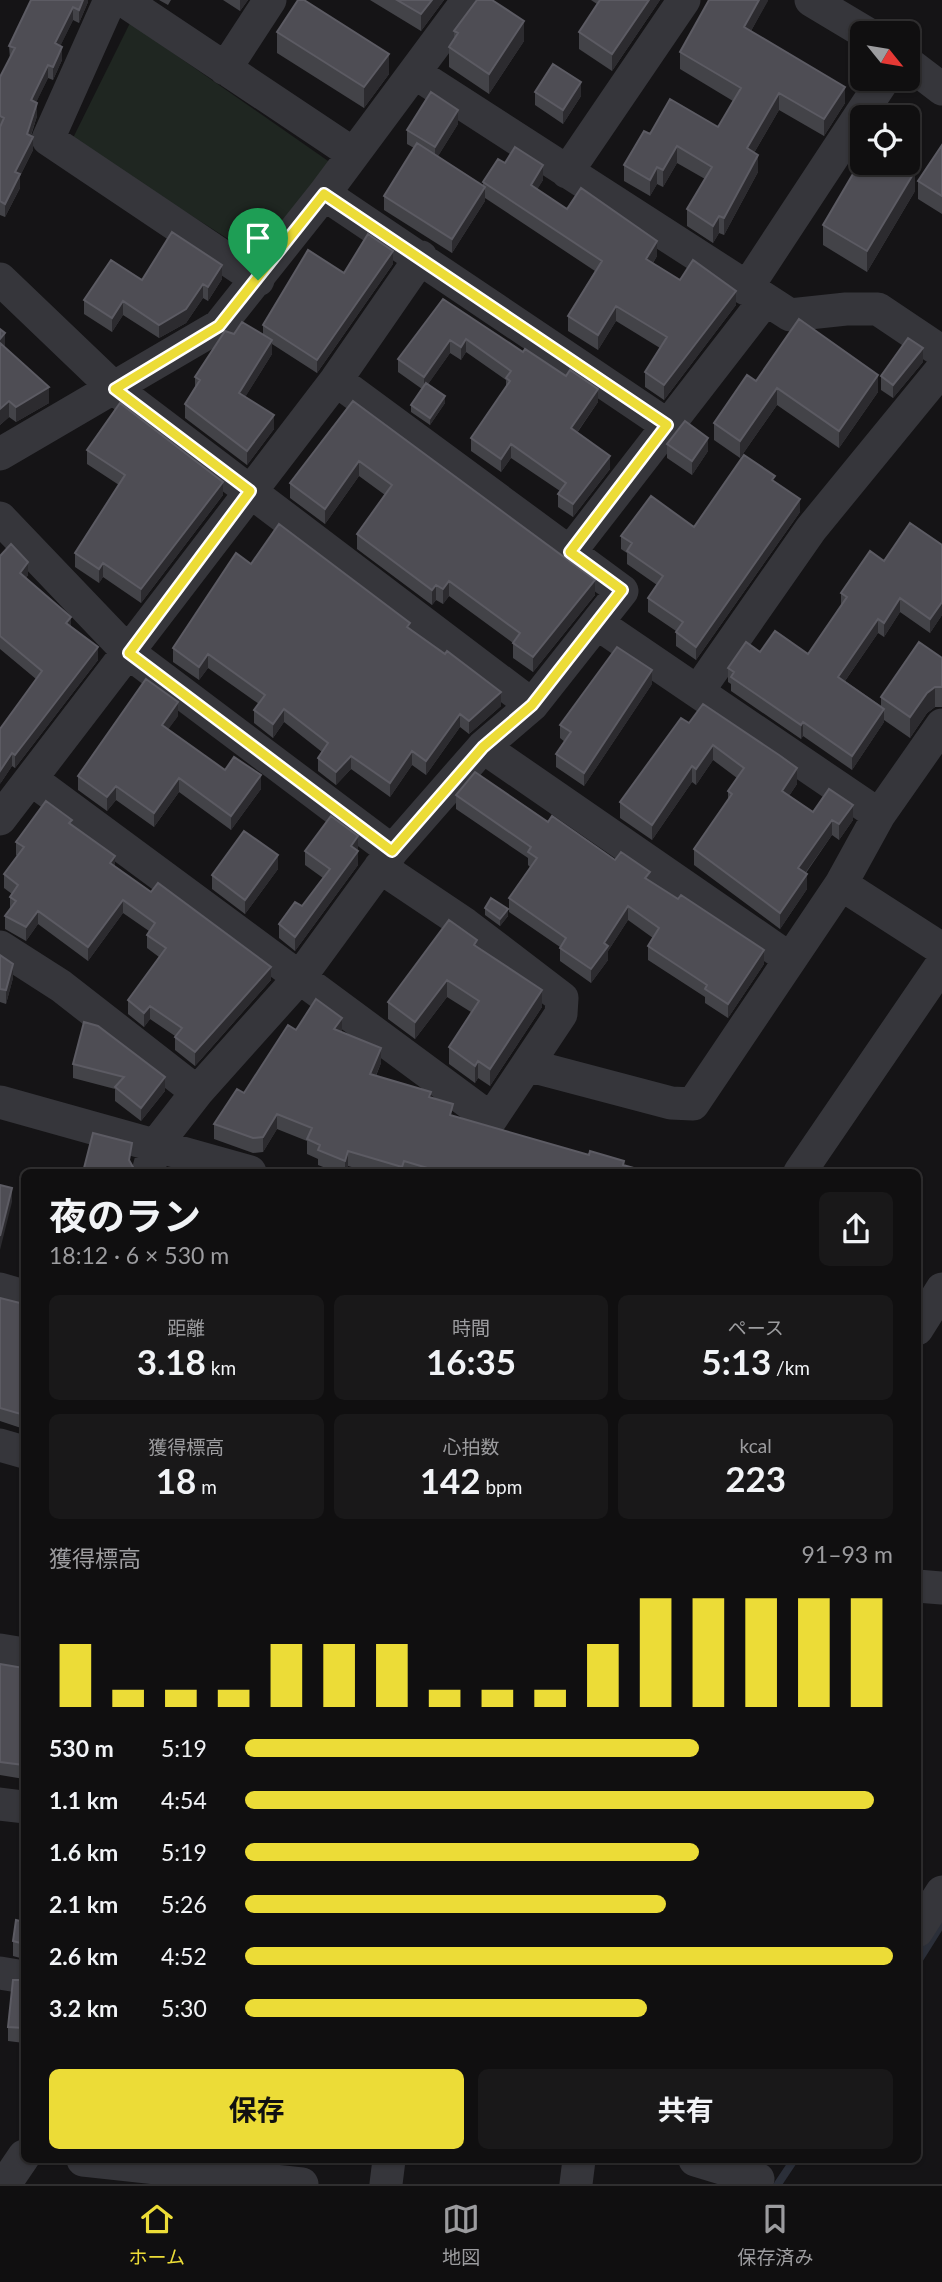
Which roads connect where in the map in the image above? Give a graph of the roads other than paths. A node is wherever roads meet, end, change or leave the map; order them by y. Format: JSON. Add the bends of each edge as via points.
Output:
{"nodes":[{"id":1,"x":110,"y":0,"type":"edge"},
{"id":2,"x":123,"y":0,"type":"edge"},
{"id":3,"x":270,"y":0,"type":"edge"},
{"id":4,"x":468,"y":0,"type":"edge"},
{"id":5,"x":684,"y":0,"type":"edge"},
{"id":6,"x":811,"y":0,"type":"edge"},
{"id":7,"x":850,"y":23,"type":"edge"},
{"id":8,"x":225,"y":69,"type":"junction"},
{"id":9,"x":920,"y":72,"type":"edge"},
{"id":10,"x":415,"y":73,"type":"junction"},
{"id":11,"x":942,"y":89,"type":"edge"},
{"id":12,"x":877,"y":91,"type":"edge"},
{"id":13,"x":352,"y":153,"type":"junction"},
{"id":14,"x":567,"y":172,"type":"junction"},
{"id":15,"x":324,"y":194,"type":"junction"},
{"id":16,"x":421,"y":257,"type":"junction"},
{"id":17,"x":0,"y":279,"type":"edge"},
{"id":18,"x":258,"y":280,"type":"junction"},
{"id":19,"x":755,"y":295,"type":"junction"},
{"id":20,"x":942,"y":352,"type":"edge"},
{"id":21,"x":942,"y":369,"type":"edge"},
{"id":22,"x":336,"y":380,"type":"junction"},
{"id":23,"x":115,"y":389,"type":"junction"},
{"id":24,"x":667,"y":425,"type":"junction"},
{"id":25,"x":0,"y":454,"type":"edge"},
{"id":26,"x":250,"y":491,"type":"junction"},
{"id":27,"x":0,"y":518,"type":"edge"},
{"id":28,"x":570,"y":552,"type":"junction"},
{"id":29,"x":598,"y":624,"type":"junction"},
{"id":30,"x":129,"y":653,"type":"junction"},
{"id":31,"x":698,"y":691,"type":"junction"},
{"id":32,"x":532,"y":705,"type":"junction"},
{"id":33,"x":942,"y":725,"type":"edge"},
{"id":34,"x":483,"y":747,"type":"junction"},
{"id":35,"x":31,"y":779,"type":"junction"},
{"id":36,"x":879,"y":815,"type":"junction"},
{"id":37,"x":0,"y":819,"type":"edge"},
{"id":38,"x":386,"y":859,"type":"junction"},
{"id":39,"x":841,"y":884,"type":"junction"},
{"id":40,"x":0,"y":947,"type":"edge"},
{"id":41,"x":942,"y":949,"type":"edge"},
{"id":42,"x":790,"y":959,"type":"junction"},
{"id":43,"x":942,"y":964,"type":"edge"},
{"id":44,"x":300,"y":977,"type":"junction"},
{"id":45,"x":527,"y":1065,"type":"junction"},
{"id":46,"x":197,"y":1092,"type":"junction"},
{"id":47,"x":0,"y":1102,"type":"edge"},
{"id":48,"x":152,"y":1159,"type":"edge"},
{"id":49,"x":227,"y":1169,"type":"edge"},
{"id":50,"x":802,"y":1169,"type":"edge"},
{"id":51,"x":0,"y":1289,"type":"edge"},
{"id":52,"x":942,"y":1289,"type":"edge"},
{"id":53,"x":21,"y":1295,"type":"edge"},
{"id":54,"x":921,"y":1323,"type":"edge"},
{"id":55,"x":0,"y":1445,"type":"edge"},
{"id":56,"x":21,"y":1450,"type":"edge"},
{"id":57,"x":921,"y":1586,"type":"edge"},
{"id":58,"x":942,"y":1588,"type":"edge"},
{"id":59,"x":0,"y":1650,"type":"edge"},
{"id":60,"x":21,"y":1654,"type":"edge"},
{"id":61,"x":942,"y":1892,"type":"edge"},
{"id":62,"x":921,"y":1925,"type":"edge"},
{"id":63,"x":0,"y":1973,"type":"edge"},
{"id":64,"x":21,"y":1976,"type":"edge"},
{"id":65,"x":0,"y":2150,"type":"edge"},
{"id":66,"x":21,"y":2154,"type":"edge"},
{"id":67,"x":21,"y":2159,"type":"edge"},
{"id":68,"x":112,"y":2163,"type":"edge"},
{"id":69,"x":389,"y":2163,"type":"edge"},
{"id":70,"x":579,"y":2163,"type":"edge"},
{"id":71,"x":709,"y":2163,"type":"edge"},
{"id":72,"x":201,"y":2172,"type":"edge"},
{"id":73,"x":761,"y":2174,"type":"edge"},
{"id":74,"x":5,"y":2184,"type":"edge"},
{"id":75,"x":302,"y":2184,"type":"edge"},
{"id":76,"x":386,"y":2184,"type":"edge"},
{"id":77,"x":576,"y":2184,"type":"edge"}],
"edges":[{"from":1,"to":18,"type":"street","via":[[48,139]]},
{"from":2,"to":8,"type":"street"},
{"from":3,"to":8,"type":"street"},
{"from":4,"to":10,"type":"street"},
{"from":5,"to":14,"type":"street"},
{"from":6,"to":7,"type":"street"},
{"from":8,"to":13,"type":"street"},
{"from":9,"to":11,"type":"street"},
{"from":10,"to":13,"type":"street"},
{"from":10,"to":14,"type":"street"},
{"from":12,"to":19,"type":"street"},
{"from":13,"to":15,"type":"street"},
{"from":14,"to":19,"type":"street"},
{"from":15,"to":16,"type":"street"},
{"from":15,"to":18,"type":"street"},
{"from":16,"to":22,"type":"street"},
{"from":16,"to":24,"type":"street"},
{"from":17,"to":23,"type":"street"},
{"from":18,"to":23,"type":"street","via":[[219,326]]},
{"from":19,"to":20,"type":"street","via":[[790,315],[878,309]]},
{"from":19,"to":24,"type":"street"},
{"from":21,"to":31,"type":"street","via":[[811,529]]},
{"from":22,"to":26,"type":"street"},
{"from":22,"to":28,"type":"street"},
{"from":23,"to":25,"type":"street"},
{"from":23,"to":26,"type":"street"},
{"from":24,"to":28,"type":"street"},
{"from":26,"to":30,"type":"street"},
{"from":26,"to":32,"type":"street"},
{"from":27,"to":30,"type":"street"},
{"from":28,"to":29,"type":"street","via":[[622,590]]},
{"from":29,"to":31,"type":"street"},
{"from":29,"to":32,"type":"street"},
{"from":30,"to":35,"type":"street"},
{"from":30,"to":38,"type":"street"},
{"from":31,"to":36,"type":"street"},
{"from":32,"to":34,"type":"street"},
{"from":33,"to":36,"type":"street"},
{"from":34,"to":38,"type":"street"},
{"from":34,"to":42,"type":"street"},
{"from":35,"to":37,"type":"street"},
{"from":35,"to":44,"type":"street"},
{"from":36,"to":39,"type":"street"},
{"from":38,"to":44,"type":"street"},
{"from":38,"to":45,"type":"street","via":[[562,998],[561,1014]]},
{"from":39,"to":41,"type":"street"},
{"from":39,"to":42,"type":"street"},
{"from":40,"to":46,"type":"street","via":[[61,986]]},
{"from":42,"to":45,"type":"street","via":[[693,1104],[671,1103]]},
{"from":43,"to":50,"type":"street"},
{"from":44,"to":45,"type":"street","via":[[491,1119]]},
{"from":44,"to":46,"type":"street"},
{"from":46,"to":48,"type":"street"},
{"from":47,"to":48,"type":"street"},
{"from":48,"to":49,"type":"street"},
{"from":51,"to":53,"type":"street"},
{"from":52,"to":54,"type":"street"},
{"from":55,"to":56,"type":"street"},
{"from":57,"to":58,"type":"street"},
{"from":59,"to":60,"type":"street"},
{"from":61,"to":62,"type":"street"},
{"from":63,"to":64,"type":"street"},
{"from":65,"to":66,"type":"street"},
{"from":67,"to":74,"type":"street"},
{"from":68,"to":72,"type":"street"},
{"from":69,"to":76,"type":"street"},
{"from":70,"to":77,"type":"street"},
{"from":71,"to":73,"type":"street"},
{"from":72,"to":75,"type":"street"}]}
